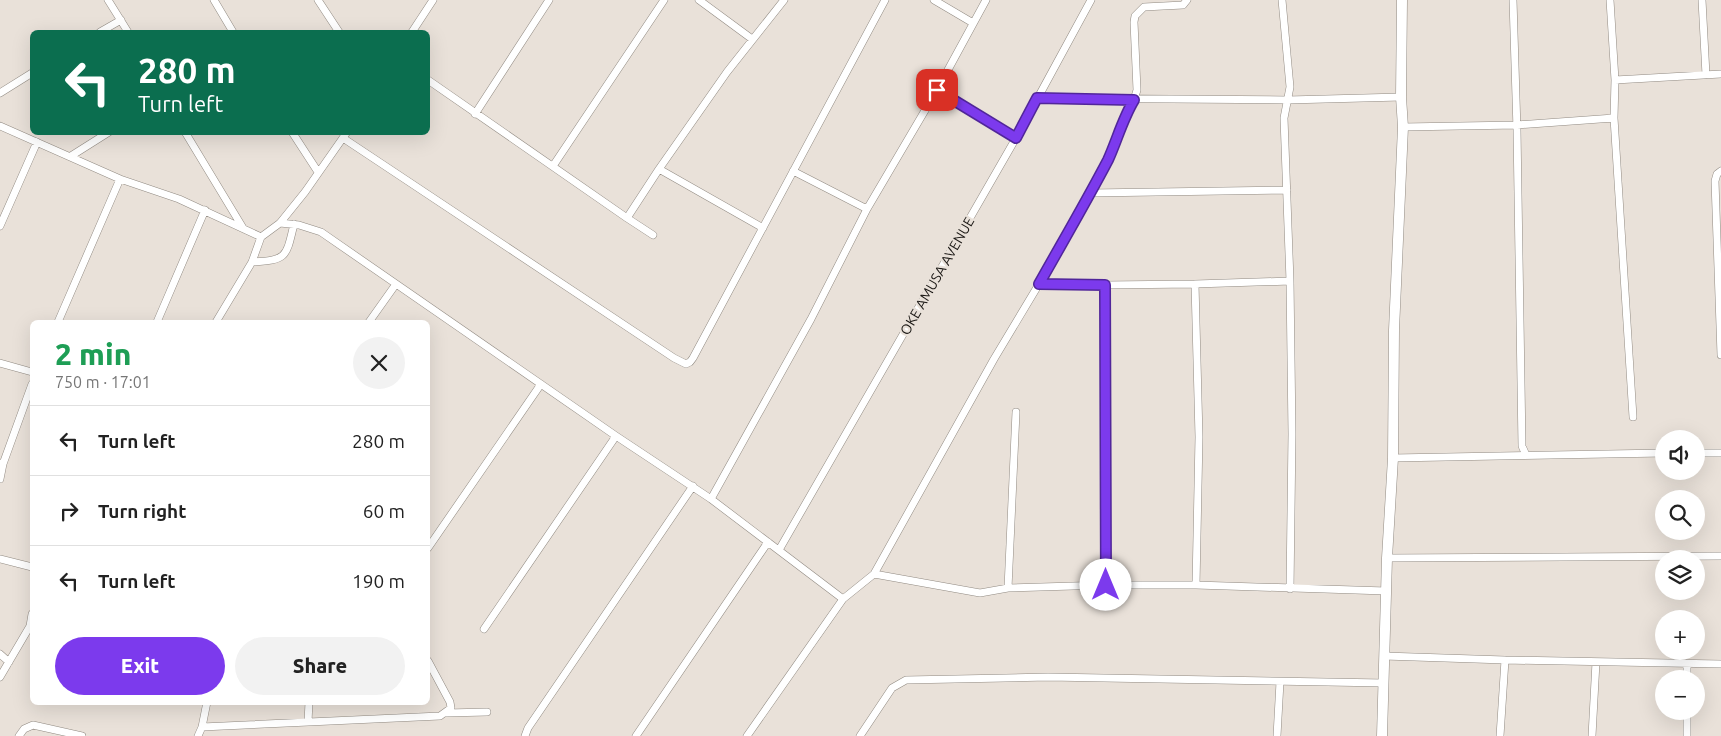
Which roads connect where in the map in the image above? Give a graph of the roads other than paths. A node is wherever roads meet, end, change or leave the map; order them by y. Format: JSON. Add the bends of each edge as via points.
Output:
{"nodes":[{"id":1,"x":108,"y":0,"type":"edge"},
{"id":2,"x":214,"y":0,"type":"edge"},
{"id":3,"x":318,"y":0,"type":"edge"},
{"id":4,"x":433,"y":0,"type":"edge"},
{"id":5,"x":549,"y":0,"type":"edge"},
{"id":6,"x":664,"y":0,"type":"edge"},
{"id":7,"x":784,"y":0,"type":"edge"},
{"id":8,"x":884,"y":0,"type":"edge"},
{"id":9,"x":934,"y":0,"type":"edge"},
{"id":10,"x":986,"y":0,"type":"edge"},
{"id":11,"x":1092,"y":0,"type":"edge"},
{"id":12,"x":1187,"y":0,"type":"edge"},
{"id":13,"x":1282,"y":0,"type":"edge"},
{"id":14,"x":1402,"y":0,"type":"edge"},
{"id":15,"x":1513,"y":0,"type":"edge"},
{"id":16,"x":1610,"y":0,"type":"edge"},
{"id":17,"x":1702,"y":0,"type":"edge"},
{"id":18,"x":703,"y":1,"type":"edge"},
{"id":19,"x":121,"y":20,"type":"junction"},
{"id":20,"x":973,"y":23,"type":"junction"},
{"id":21,"x":104,"y":30,"type":"edge"},
{"id":22,"x":127,"y":30,"type":"edge"},
{"id":23,"x":232,"y":30,"type":"edge"},
{"id":24,"x":338,"y":30,"type":"edge"},
{"id":25,"x":413,"y":30,"type":"edge"},
{"id":26,"x":752,"y":39,"type":"junction"},
{"id":27,"x":30,"y":74,"type":"edge"},
{"id":28,"x":1721,"y":74,"type":"edge"},
{"id":29,"x":1706,"y":75,"type":"junction"},
{"id":30,"x":1615,"y":80,"type":"junction"},
{"id":31,"x":430,"y":81,"type":"edge"},
{"id":32,"x":937,"y":90,"type":"junction"},
{"id":33,"x":0,"y":93,"type":"edge"},
{"id":34,"x":1401,"y":97,"type":"junction"},
{"id":35,"x":1037,"y":98,"type":"junction"},
{"id":36,"x":1134,"y":100,"type":"junction"},
{"id":37,"x":1288,"y":100,"type":"junction"},
{"id":38,"x":475,"y":114,"type":"junction"},
{"id":39,"x":1614,"y":118,"type":"junction"},
{"id":40,"x":1517,"y":125,"type":"junction"},
{"id":41,"x":0,"y":126,"type":"edge"},
{"id":42,"x":1402,"y":127,"type":"junction"},
{"id":43,"x":104,"y":135,"type":"edge"},
{"id":44,"x":187,"y":135,"type":"edge"},
{"id":45,"x":294,"y":135,"type":"edge"},
{"id":46,"x":345,"y":135,"type":"edge"},
{"id":47,"x":1016,"y":138,"type":"junction"},
{"id":48,"x":37,"y":142,"type":"junction"},
{"id":49,"x":70,"y":156,"type":"junction"},
{"id":50,"x":553,"y":166,"type":"junction"},
{"id":51,"x":660,"y":169,"type":"junction"},
{"id":52,"x":793,"y":171,"type":"junction"},
{"id":53,"x":1721,"y":171,"type":"edge"},
{"id":54,"x":318,"y":172,"type":"junction"},
{"id":55,"x":120,"y":178,"type":"junction"},
{"id":56,"x":1287,"y":190,"type":"junction"},
{"id":57,"x":1091,"y":193,"type":"junction"},
{"id":58,"x":867,"y":209,"type":"junction"},
{"id":59,"x":205,"y":210,"type":"junction"},
{"id":60,"x":628,"y":218,"type":"junction"},
{"id":61,"x":280,"y":223,"type":"junction"},
{"id":62,"x":294,"y":224,"type":"junction"},
{"id":63,"x":0,"y":226,"type":"edge"},
{"id":64,"x":243,"y":228,"type":"junction"},
{"id":65,"x":764,"y":228,"type":"junction"},
{"id":66,"x":653,"y":234,"type":"dead end"},
{"id":67,"x":261,"y":237,"type":"junction"},
{"id":68,"x":252,"y":262,"type":"junction"},
{"id":69,"x":1290,"y":281,"type":"junction"},
{"id":70,"x":396,"y":284,"type":"junction"},
{"id":71,"x":1039,"y":284,"type":"junction"},
{"id":72,"x":1196,"y":284,"type":"junction"},
{"id":73,"x":1105,"y":285,"type":"junction"},
{"id":74,"x":59,"y":320,"type":"edge"},
{"id":75,"x":158,"y":320,"type":"edge"},
{"id":76,"x":217,"y":320,"type":"edge"},
{"id":77,"x":370,"y":320,"type":"edge"},
{"id":78,"x":1721,"y":355,"type":"edge"},
{"id":79,"x":0,"y":362,"type":"edge"},
{"id":80,"x":30,"y":371,"type":"edge"},
{"id":81,"x":541,"y":384,"type":"junction"},
{"id":82,"x":30,"y":389,"type":"edge"},
{"id":83,"x":1016,"y":412,"type":"dead end"},
{"id":84,"x":1633,"y":416,"type":"dead end"},
{"id":85,"x":616,"y":436,"type":"junction"},
{"id":86,"x":1655,"y":453,"type":"edge"},
{"id":87,"x":1705,"y":453,"type":"edge"},
{"id":88,"x":1721,"y":453,"type":"edge"},
{"id":89,"x":1526,"y":455,"type":"junction"},
{"id":90,"x":1393,"y":458,"type":"junction"},
{"id":91,"x":2,"y":464,"type":"edge"},
{"id":92,"x":0,"y":479,"type":"edge"},
{"id":93,"x":693,"y":486,"type":"junction"},
{"id":94,"x":711,"y":499,"type":"junction"},
{"id":95,"x":768,"y":542,"type":"junction"},
{"id":96,"x":430,"y":545,"type":"edge"},
{"id":97,"x":779,"y":550,"type":"junction"},
{"id":98,"x":1721,"y":556,"type":"edge"},
{"id":99,"x":1387,"y":558,"type":"junction"},
{"id":100,"x":0,"y":559,"type":"edge"},
{"id":101,"x":30,"y":566,"type":"edge"},
{"id":102,"x":874,"y":574,"type":"junction"},
{"id":103,"x":1106,"y":585,"type":"junction"},
{"id":104,"x":1196,"y":585,"type":"junction"},
{"id":105,"x":1008,"y":588,"type":"junction"},
{"id":106,"x":1290,"y":589,"type":"junction"},
{"id":107,"x":1386,"y":591,"type":"junction"},
{"id":108,"x":843,"y":599,"type":"junction"},
{"id":109,"x":30,"y":628,"type":"edge"},
{"id":110,"x":484,"y":629,"type":"dead end"},
{"id":111,"x":0,"y":654,"type":"edge"},
{"id":112,"x":1384,"y":656,"type":"junction"},
{"id":113,"x":1505,"y":660,"type":"junction"},
{"id":114,"x":8,"y":662,"type":"junction"},
{"id":115,"x":1596,"y":662,"type":"junction"},
{"id":116,"x":1687,"y":664,"type":"junction"},
{"id":117,"x":1721,"y":664,"type":"edge"},
{"id":118,"x":430,"y":665,"type":"edge"},
{"id":119,"x":1687,"y":670,"type":"edge"},
{"id":120,"x":0,"y":677,"type":"edge"},
{"id":121,"x":1280,"y":682,"type":"junction"},
{"id":122,"x":1384,"y":683,"type":"junction"},
{"id":123,"x":206,"y":705,"type":"edge"},
{"id":124,"x":309,"y":705,"type":"edge"},
{"id":125,"x":446,"y":712,"type":"junction"},
{"id":126,"x":487,"y":712,"type":"dead end"},
{"id":127,"x":1687,"y":720,"type":"edge"},
{"id":128,"x":308,"y":722,"type":"junction"},
{"id":129,"x":202,"y":727,"type":"junction"},
{"id":130,"x":19,"y":736,"type":"edge"},
{"id":131,"x":82,"y":736,"type":"edge"},
{"id":132,"x":198,"y":736,"type":"edge"},
{"id":133,"x":525,"y":736,"type":"edge"},
{"id":134,"x":635,"y":736,"type":"edge"},
{"id":135,"x":747,"y":736,"type":"edge"},
{"id":136,"x":860,"y":736,"type":"edge"},
{"id":137,"x":1277,"y":736,"type":"edge"},
{"id":138,"x":1382,"y":736,"type":"edge"},
{"id":139,"x":1500,"y":736,"type":"edge"},
{"id":140,"x":1592,"y":736,"type":"edge"},
{"id":141,"x":1687,"y":736,"type":"edge"}],
"edges":[{"from":1,"to":19,"type":"street"},
{"from":2,"to":23,"type":"street"},
{"from":3,"to":24,"type":"street"},
{"from":4,"to":25,"type":"street"},
{"from":5,"to":38,"type":"street"},
{"from":6,"to":50,"type":"street"},
{"from":7,"to":26,"type":"street"},
{"from":8,"to":52,"type":"street"},
{"from":9,"to":20,"type":"street"},
{"from":10,"to":20,"type":"street"},
{"from":11,"to":35,"type":"street","name":"OKE AMUSA AVENUE"},
{"from":12,"to":36,"type":"street","via":[[1183,4],[1144,7],[1135,16],[1137,90]]},
{"from":13,"to":37,"type":"street","via":[[1290,87]]},
{"from":14,"to":34,"type":"street"},
{"from":15,"to":40,"type":"street"},
{"from":16,"to":30,"type":"street"},
{"from":17,"to":29,"type":"street"},
{"from":18,"to":26,"type":"street"},
{"from":19,"to":21,"type":"street"},
{"from":19,"to":22,"type":"street"},
{"from":20,"to":32,"type":"street"},
{"from":26,"to":51,"type":"street"},
{"from":27,"to":33,"type":"street"},
{"from":28,"to":29,"type":"street"},
{"from":29,"to":30,"type":"street"},
{"from":30,"to":39,"type":"street"},
{"from":31,"to":38,"type":"street"},
{"from":32,"to":47,"type":"street"},
{"from":32,"to":58,"type":"street"},
{"from":34,"to":37,"type":"street"},
{"from":34,"to":42,"type":"street"},
{"from":35,"to":36,"type":"street"},
{"from":35,"to":47,"type":"street","name":"OKE AMUSA AVENUE"},
{"from":36,"to":37,"type":"street"},
{"from":36,"to":57,"type":"street"},
{"from":37,"to":56,"type":"street","via":[[1284,118]]},
{"from":38,"to":50,"type":"street"},
{"from":39,"to":40,"type":"street"},
{"from":39,"to":84,"type":"street"},
{"from":40,"to":42,"type":"street"},
{"from":40,"to":89,"type":"street","via":[[1522,446]]},
{"from":41,"to":48,"type":"street"},
{"from":42,"to":90,"type":"street"},
{"from":43,"to":49,"type":"street"},
{"from":44,"to":64,"type":"street"},
{"from":45,"to":54,"type":"street"},
{"from":46,"to":54,"type":"street"},
{"from":46,"to":65,"type":"street","via":[[686,364],[693,358]]},
{"from":47,"to":97,"type":"street","name":"OKE AMUSA AVENUE"},
{"from":48,"to":49,"type":"street"},
{"from":48,"to":63,"type":"street"},
{"from":49,"to":55,"type":"street"},
{"from":50,"to":60,"type":"street"},
{"from":51,"to":60,"type":"street"},
{"from":51,"to":65,"type":"street"},
{"from":52,"to":58,"type":"street"},
{"from":52,"to":65,"type":"street"},
{"from":53,"to":78,"type":"street","via":[[1715,181]]},
{"from":54,"to":61,"type":"street"},
{"from":55,"to":59,"type":"street"},
{"from":55,"to":74,"type":"street"},
{"from":56,"to":57,"type":"street"},
{"from":56,"to":69,"type":"street"},
{"from":57,"to":71,"type":"street"},
{"from":58,"to":94,"type":"street","via":[[811,319]]},
{"from":59,"to":64,"type":"street"},
{"from":59,"to":75,"type":"street"},
{"from":60,"to":66,"type":"street"},
{"from":61,"to":62,"type":"street"},
{"from":61,"to":67,"type":"street"},
{"from":62,"to":68,"type":"street","via":[[284,254],[277,260]]},
{"from":62,"to":70,"type":"street","via":[[322,232]]},
{"from":64,"to":67,"type":"street"},
{"from":67,"to":68,"type":"street"},
{"from":68,"to":76,"type":"street"},
{"from":69,"to":72,"type":"street"},
{"from":69,"to":106,"type":"street"},
{"from":70,"to":77,"type":"street"},
{"from":70,"to":81,"type":"street"},
{"from":71,"to":73,"type":"street"},
{"from":71,"to":102,"type":"street"},
{"from":72,"to":73,"type":"street"},
{"from":72,"to":104,"type":"street","via":[[1199,437]]},
{"from":73,"to":103,"type":"street"},
{"from":79,"to":80,"type":"street"},
{"from":81,"to":85,"type":"street"},
{"from":81,"to":96,"type":"street"},
{"from":82,"to":91,"type":"street"},
{"from":83,"to":105,"type":"street"},
{"from":85,"to":93,"type":"street"},
{"from":85,"to":110,"type":"street"},
{"from":86,"to":89,"type":"street"},
{"from":87,"to":88,"type":"street"},
{"from":89,"to":90,"type":"street"},
{"from":90,"to":99,"type":"street"},
{"from":91,"to":92,"type":"street"},
{"from":93,"to":94,"type":"street"},
{"from":93,"to":133,"type":"street"},
{"from":94,"to":95,"type":"street"},
{"from":95,"to":97,"type":"street"},
{"from":95,"to":134,"type":"street"},
{"from":97,"to":108,"type":"street"},
{"from":98,"to":99,"type":"street"},
{"from":99,"to":107,"type":"street"},
{"from":100,"to":101,"type":"street"},
{"from":102,"to":105,"type":"street","via":[[969,592]]},
{"from":102,"to":108,"type":"street"},
{"from":103,"to":104,"type":"street"},
{"from":103,"to":105,"type":"street"},
{"from":104,"to":106,"type":"street"},
{"from":106,"to":107,"type":"street"},
{"from":107,"to":112,"type":"street"},
{"from":108,"to":135,"type":"street"},
{"from":109,"to":114,"type":"street"},
{"from":111,"to":114,"type":"street"},
{"from":112,"to":113,"type":"street"},
{"from":112,"to":122,"type":"street"},
{"from":113,"to":115,"type":"street"},
{"from":113,"to":139,"type":"street"},
{"from":114,"to":120,"type":"street"},
{"from":115,"to":116,"type":"street"},
{"from":115,"to":140,"type":"street"},
{"from":116,"to":117,"type":"street"},
{"from":116,"to":119,"type":"street"},
{"from":118,"to":125,"type":"street","via":[[450,702],[451,708]]},
{"from":121,"to":122,"type":"street"},
{"from":121,"to":136,"type":"street","via":[[1048,677],[906,680],[892,688]]},
{"from":121,"to":137,"type":"street"},
{"from":122,"to":138,"type":"street"},
{"from":123,"to":129,"type":"street"},
{"from":124,"to":128,"type":"street"},
{"from":125,"to":126,"type":"street"},
{"from":125,"to":128,"type":"street","via":[[440,716]]},
{"from":127,"to":141,"type":"street"},
{"from":128,"to":129,"type":"street"},
{"from":129,"to":132,"type":"street"},
{"from":130,"to":131,"type":"street","via":[[24,728],[34,725]]}]}
